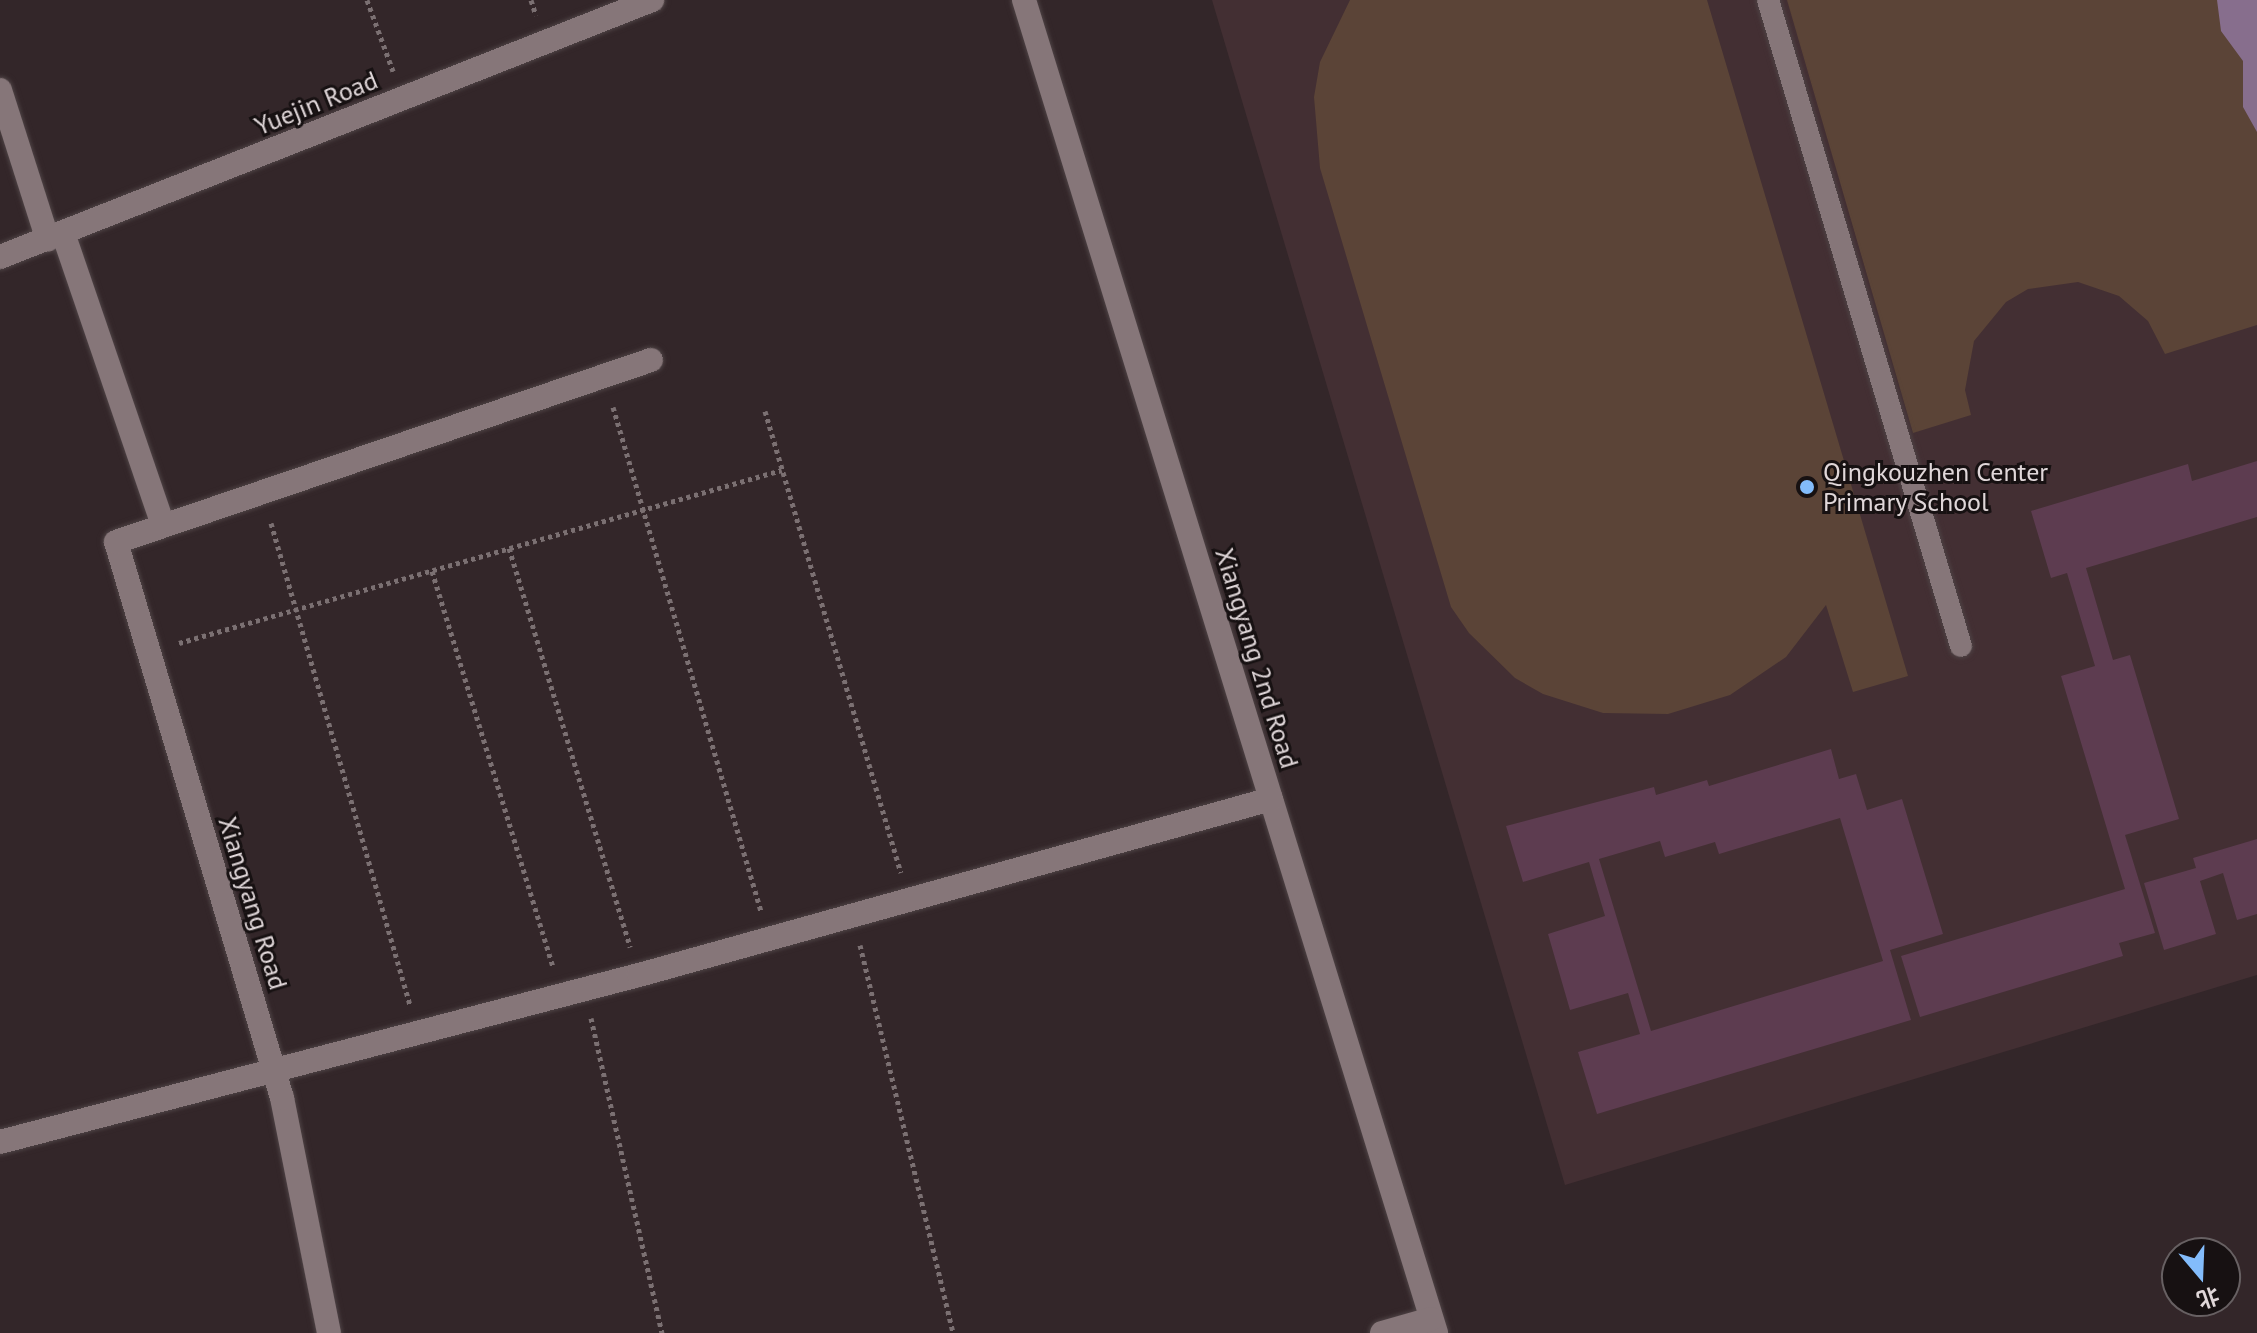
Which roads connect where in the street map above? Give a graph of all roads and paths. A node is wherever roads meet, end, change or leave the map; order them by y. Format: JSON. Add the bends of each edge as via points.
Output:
{"nodes":[{"id":1,"x":367,"y":0,"type":"edge"},
{"id":2,"x":652,"y":0,"type":"edge"},
{"id":3,"x":1024,"y":0,"type":"edge"},
{"id":4,"x":1768,"y":0,"type":"edge"},
{"id":5,"x":0,"y":90,"type":"edge"},
{"id":6,"x":403,"y":99,"type":"junction"},
{"id":7,"x":56,"y":236,"type":"junction"},
{"id":8,"x":0,"y":257,"type":"edge"},
{"id":9,"x":651,"y":360,"type":"dead end"},
{"id":10,"x":604,"y":376,"type":"junction"},
{"id":11,"x":765,"y":411,"type":"dead end"},
{"id":12,"x":782,"y":470,"type":"junction"},
{"id":13,"x":262,"y":492,"type":"junction"},
{"id":14,"x":643,"y":510,"type":"junction"},
{"id":15,"x":163,"y":525,"type":"junction"},
{"id":16,"x":509,"y":548,"type":"junction"},
{"id":17,"x":432,"y":571,"type":"junction"},
{"id":18,"x":296,"y":609,"type":"junction"},
{"id":19,"x":1961,"y":646,"type":"dead end"},
{"id":20,"x":148,"y":652,"type":"junction"},
{"id":21,"x":1271,"y":799,"type":"junction"},
{"id":22,"x":909,"y":900,"type":"junction"},
{"id":23,"x":853,"y":915,"type":"junction"},
{"id":24,"x":770,"y":939,"type":"junction"},
{"id":25,"x":639,"y":975,"type":"junction"},
{"id":26,"x":573,"y":993,"type":"junction"},
{"id":27,"x":418,"y":1033,"type":"junction"},
{"id":28,"x":274,"y":1071,"type":"junction"},
{"id":29,"x":0,"y":1142,"type":"edge"},
{"id":30,"x":1434,"y":1326,"type":"edge"},
{"id":31,"x":329,"y":1333,"type":"edge"},
{"id":32,"x":662,"y":1333,"type":"edge"},
{"id":33,"x":953,"y":1333,"type":"edge"},
{"id":34,"x":1382,"y":1333,"type":"edge"}],
"edges":[{"from":1,"to":6,"type":"path"},
{"from":2,"to":6,"type":"street","name":"Yuejin Road"},
{"from":3,"to":21,"type":"street","name":"Xiangyang 2nd Road"},
{"from":4,"to":19,"type":"lane"},
{"from":5,"to":7,"type":"street"},
{"from":6,"to":7,"type":"street","name":"Yuejin Road"},
{"from":7,"to":8,"type":"street","name":"Yuejin Road"},
{"from":7,"to":15,"type":"street"},
{"from":9,"to":10,"type":"street"},
{"from":10,"to":13,"type":"street"},
{"from":10,"to":14,"type":"path"},
{"from":11,"to":12,"type":"path"},
{"from":12,"to":14,"type":"path"},
{"from":12,"to":22,"type":"path"},
{"from":13,"to":15,"type":"street"},
{"from":13,"to":18,"type":"path"},
{"from":14,"to":16,"type":"path"},
{"from":14,"to":24,"type":"path"},
{"from":15,"to":20,"type":"street","name":"Xiangyang Road","via":[[116,542]]},
{"from":16,"to":17,"type":"path"},
{"from":16,"to":25,"type":"path"},
{"from":17,"to":18,"type":"path"},
{"from":17,"to":26,"type":"path"},
{"from":18,"to":20,"type":"path"},
{"from":18,"to":27,"type":"path"},
{"from":20,"to":28,"type":"street","name":"Xiangyang Road"},
{"from":21,"to":22,"type":"street"},
{"from":21,"to":30,"type":"street","name":"Xiangyang 2nd Road"},
{"from":22,"to":23,"type":"street"},
{"from":23,"to":24,"type":"street"},
{"from":23,"to":33,"type":"path"},
{"from":24,"to":25,"type":"street"},
{"from":25,"to":26,"type":"street"},
{"from":26,"to":27,"type":"street"},
{"from":26,"to":32,"type":"path"},
{"from":27,"to":28,"type":"street"},
{"from":28,"to":29,"type":"street"},
{"from":28,"to":31,"type":"street","name":"Xiangyang Road"},
{"from":30,"to":34,"type":"street"}]}
